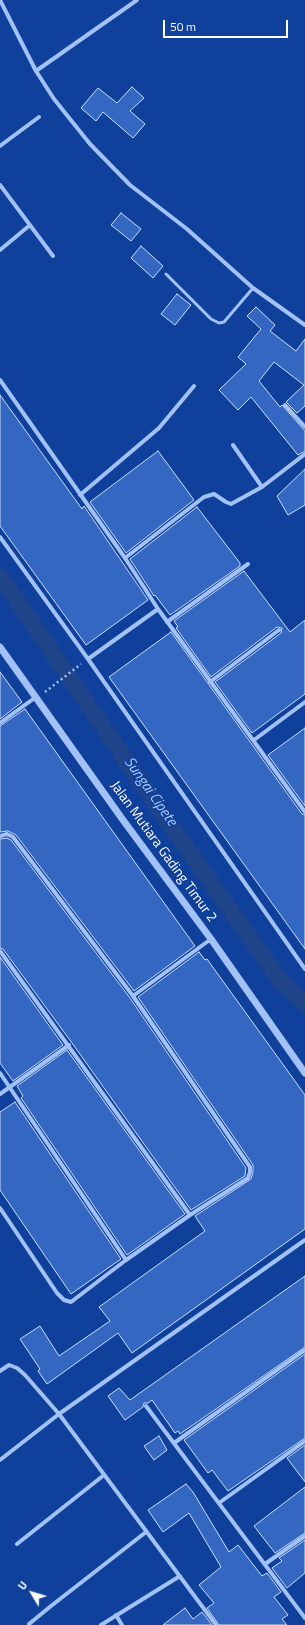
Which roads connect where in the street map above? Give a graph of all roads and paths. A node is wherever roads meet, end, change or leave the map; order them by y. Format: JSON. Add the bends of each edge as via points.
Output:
{"nodes":[{"id":1,"x":0,"y":0,"type":"edge"},
{"id":2,"x":136,"y":0,"type":"edge"},
{"id":3,"x":36,"y":71,"type":"junction"},
{"id":4,"x":39,"y":117,"type":"dead end"},
{"id":5,"x":0,"y":146,"type":"edge"},
{"id":6,"x":0,"y":186,"type":"edge"},
{"id":7,"x":30,"y":226,"type":"junction"},
{"id":8,"x":0,"y":250,"type":"edge"},
{"id":9,"x":53,"y":256,"type":"dead end"},
{"id":10,"x":166,"y":274,"type":"dead end"},
{"id":11,"x":253,"y":288,"type":"junction"},
{"id":12,"x":305,"y":325,"type":"edge"},
{"id":13,"x":0,"y":380,"type":"edge"},
{"id":14,"x":194,"y":386,"type":"dead end"},
{"id":15,"x":285,"y":405,"type":"dead end"},
{"id":16,"x":305,"y":427,"type":"edge"},
{"id":17,"x":233,"y":445,"type":"dead end"},
{"id":18,"x":305,"y":454,"type":"edge"},
{"id":19,"x":262,"y":487,"type":"junction"},
{"id":20,"x":80,"y":495,"type":"junction"},
{"id":21,"x":0,"y":537,"type":"edge"},
{"id":22,"x":125,"y":558,"type":"junction"},
{"id":23,"x":248,"y":564,"type":"dead end"},
{"id":24,"x":158,"y":609,"type":"junction"},
{"id":25,"x":167,"y":622,"type":"junction"},
{"id":26,"x":279,"y":630,"type":"dead end"},
{"id":27,"x":0,"y":647,"type":"edge"},
{"id":28,"x":88,"y":659,"type":"junction"},
{"id":29,"x":76,"y":668,"type":"dead end"},
{"id":30,"x":210,"y":682,"type":"junction"},
{"id":31,"x":45,"y":692,"type":"dead end"},
{"id":32,"x":36,"y":697,"type":"junction"},
{"id":33,"x":305,"y":702,"type":"edge"},
{"id":34,"x":0,"y":723,"type":"edge"},
{"id":35,"x":254,"y":740,"type":"junction"},
{"id":36,"x":305,"y":812,"type":"edge"},
{"id":37,"x":0,"y":836,"type":"edge"},
{"id":38,"x":211,"y":939,"type":"junction"},
{"id":39,"x":0,"y":951,"type":"edge"},
{"id":40,"x":305,"y":969,"type":"edge"},
{"id":41,"x":133,"y":996,"type":"junction"},
{"id":42,"x":69,"y":1045,"type":"junction"},
{"id":43,"x":0,"y":1073,"type":"edge"},
{"id":44,"x":305,"y":1073,"type":"edge"},
{"id":45,"x":10,"y":1087,"type":"junction"},
{"id":46,"x":0,"y":1094,"type":"edge"},
{"id":47,"x":0,"y":1208,"type":"edge"},
{"id":48,"x":190,"y":1215,"type":"junction"},
{"id":49,"x":305,"y":1240,"type":"edge"},
{"id":50,"x":126,"y":1260,"type":"junction"},
{"id":51,"x":305,"y":1350,"type":"edge"},
{"id":52,"x":0,"y":1371,"type":"edge"},
{"id":53,"x":146,"y":1406,"type":"dead end"},
{"id":54,"x":59,"y":1414,"type":"junction"},
{"id":55,"x":305,"y":1441,"type":"edge"},
{"id":56,"x":174,"y":1443,"type":"junction"},
{"id":57,"x":0,"y":1460,"type":"edge"},
{"id":58,"x":104,"y":1475,"type":"junction"},
{"id":59,"x":219,"y":1503,"type":"junction"},
{"id":60,"x":146,"y":1532,"type":"junction"},
{"id":61,"x":305,"y":1536,"type":"edge"},
{"id":62,"x":17,"y":1544,"type":"dead end"},
{"id":63,"x":265,"y":1564,"type":"junction"},
{"id":64,"x":180,"y":1576,"type":"junction"},
{"id":65,"x":116,"y":1615,"type":"junction"},
{"id":66,"x":305,"y":1618,"type":"edge"},
{"id":67,"x":29,"y":1624,"type":"edge"},
{"id":68,"x":101,"y":1625,"type":"edge"},
{"id":69,"x":122,"y":1625,"type":"edge"},
{"id":70,"x":216,"y":1625,"type":"edge"}],
"edges":[{"from":1,"to":3,"type":"street"},
{"from":2,"to":3,"type":"street"},
{"from":3,"to":11,"type":"street","via":[[54,99],[90,144],[130,185],[187,229]]},
{"from":4,"to":5,"type":"street"},
{"from":6,"to":7,"type":"street"},
{"from":7,"to":8,"type":"street"},
{"from":7,"to":9,"type":"street"},
{"from":10,"to":11,"type":"lane","via":[[218,323],[224,322]]},
{"from":11,"to":12,"type":"street"},
{"from":13,"to":20,"type":"street"},
{"from":14,"to":20,"type":"street","via":[[159,428]]},
{"from":15,"to":16,"type":"street"},
{"from":17,"to":19,"type":"street"},
{"from":18,"to":19,"type":"street"},
{"from":19,"to":22,"type":"street","via":[[231,504],[214,494],[204,498]]},
{"from":20,"to":22,"type":"street"},
{"from":21,"to":28,"type":"street"},
{"from":22,"to":24,"type":"street"},
{"from":23,"to":25,"type":"street"},
{"from":24,"to":25,"type":"street"},
{"from":24,"to":28,"type":"street"},
{"from":25,"to":30,"type":"street"},
{"from":26,"to":30,"type":"street"},
{"from":27,"to":32,"type":"street","name":"Jalan Mutiara Gading Timur 2"},
{"from":28,"to":40,"type":"street"},
{"from":29,"to":31,"type":"path"},
{"from":30,"to":35,"type":"street"},
{"from":32,"to":34,"type":"street"},
{"from":32,"to":38,"type":"street","name":"Jalan Mutiara Gading Timur 2"},
{"from":33,"to":35,"type":"street"},
{"from":35,"to":36,"type":"street"},
{"from":37,"to":41,"type":"street","via":[[7,834],[13,837]]},
{"from":38,"to":41,"type":"street"},
{"from":38,"to":44,"type":"street","name":"Jalan Mutiara Gading Timur 2"},
{"from":39,"to":42,"type":"street"},
{"from":41,"to":48,"type":"street","via":[[250,1167],[248,1178]]},
{"from":42,"to":45,"type":"street"},
{"from":42,"to":48,"type":"street"},
{"from":43,"to":45,"type":"street"},
{"from":45,"to":46,"type":"street"},
{"from":45,"to":50,"type":"street"},
{"from":47,"to":50,"type":"street","via":[[64,1300],[71,1302]]},
{"from":48,"to":50,"type":"street"},
{"from":49,"to":54,"type":"street"},
{"from":51,"to":56,"type":"street"},
{"from":52,"to":54,"type":"street","via":[[9,1365],[17,1368]]},
{"from":53,"to":56,"type":"street"},
{"from":54,"to":57,"type":"street"},
{"from":54,"to":58,"type":"street"},
{"from":55,"to":59,"type":"street"},
{"from":56,"to":59,"type":"street"},
{"from":58,"to":60,"type":"street"},
{"from":58,"to":62,"type":"street"},
{"from":59,"to":63,"type":"street"},
{"from":60,"to":64,"type":"street"},
{"from":60,"to":67,"type":"street"},
{"from":61,"to":63,"type":"street"},
{"from":63,"to":66,"type":"street"},
{"from":64,"to":65,"type":"street"},
{"from":64,"to":70,"type":"street"},
{"from":65,"to":68,"type":"street"},
{"from":65,"to":69,"type":"street"}]}
